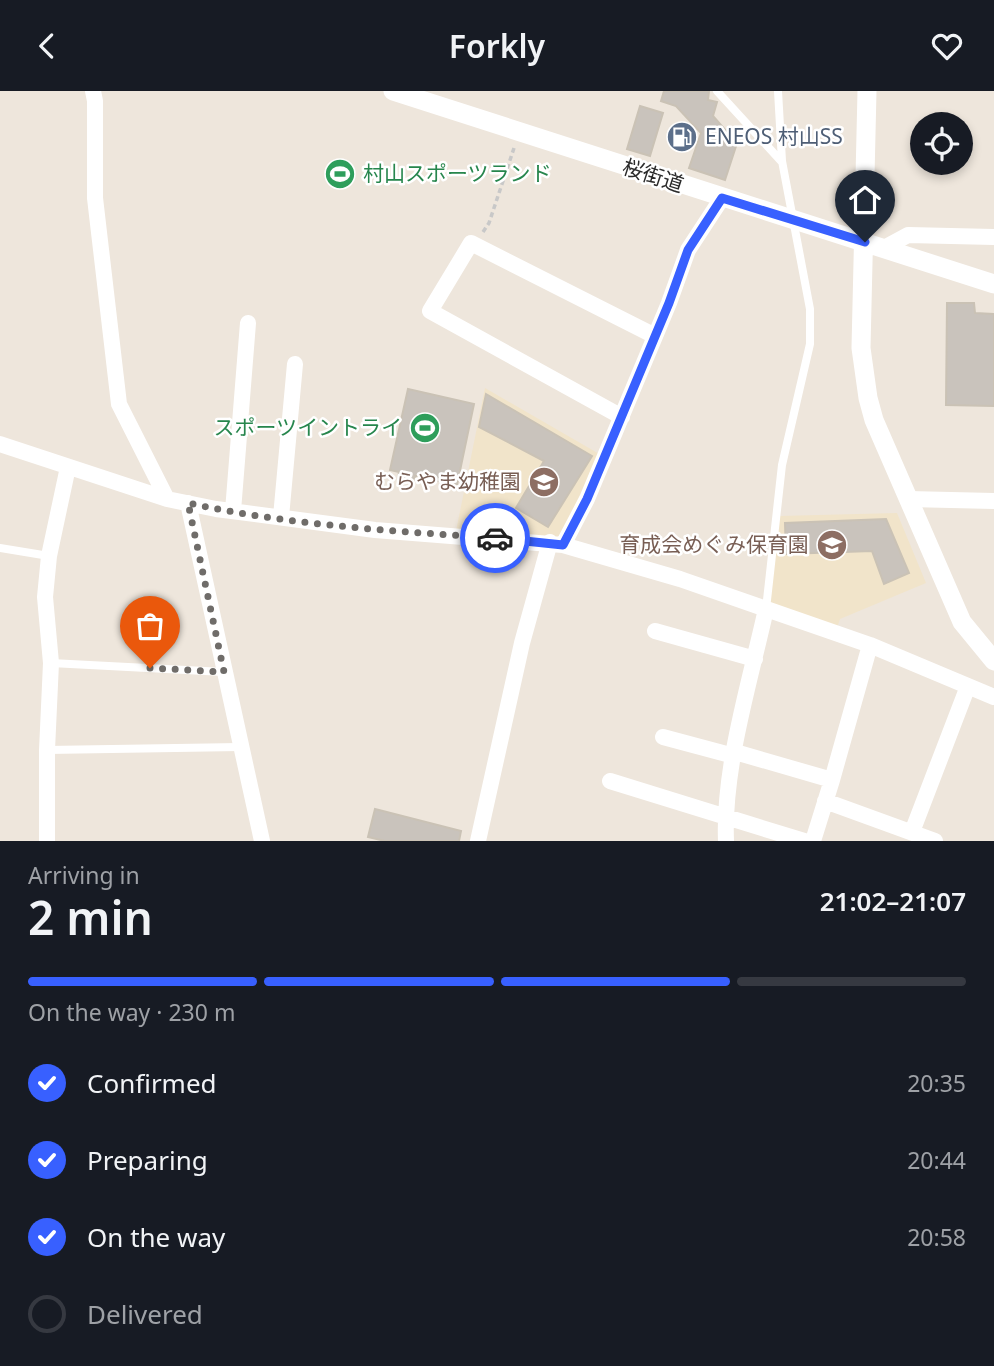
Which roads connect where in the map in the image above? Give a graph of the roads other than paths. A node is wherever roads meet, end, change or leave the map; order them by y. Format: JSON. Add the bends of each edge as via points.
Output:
{"nodes":[{"id":1,"x":93,"y":91,"type":"edge"},
{"id":2,"x":393,"y":91,"type":"edge"},
{"id":3,"x":717,"y":91,"type":"edge"},
{"id":4,"x":778,"y":91,"type":"edge"},
{"id":5,"x":867,"y":91,"type":"edge"},
{"id":6,"x":782,"y":161,"type":"junction"},
{"id":7,"x":722,"y":198,"type":"junction"},
{"id":8,"x":794,"y":220,"type":"junction"},
{"id":9,"x":994,"y":237,"type":"edge"},
{"id":10,"x":865,"y":242,"type":"junction"},
{"id":11,"x":884,"y":248,"type":"junction"},
{"id":12,"x":994,"y":284,"type":"edge"},
{"id":13,"x":248,"y":323,"type":"dead end"},
{"id":14,"x":655,"y":336,"type":"junction"},
{"id":15,"x":295,"y":365,"type":"dead end"},
{"id":16,"x":622,"y":417,"type":"junction"},
{"id":17,"x":0,"y":444,"type":"edge"},
{"id":18,"x":68,"y":467,"type":"junction"},
{"id":19,"x":167,"y":499,"type":"junction"},
{"id":20,"x":908,"y":499,"type":"junction"},
{"id":21,"x":994,"y":501,"type":"edge"},
{"id":22,"x":188,"y":503,"type":"junction"},
{"id":23,"x":233,"y":512,"type":"junction"},
{"id":24,"x":281,"y":517,"type":"junction"},
{"id":25,"x":556,"y":544,"type":"junction"},
{"id":26,"x":0,"y":548,"type":"edge"},
{"id":27,"x":49,"y":556,"type":"junction"},
{"id":28,"x":766,"y":609,"type":"junction"},
{"id":29,"x":655,"y":631,"type":"dead end"},
{"id":30,"x":870,"y":645,"type":"junction"},
{"id":31,"x":755,"y":659,"type":"junction"},
{"id":32,"x":994,"y":661,"type":"edge"},
{"id":33,"x":51,"y":663,"type":"junction"},
{"id":34,"x":224,"y":672,"type":"junction"},
{"id":35,"x":968,"y":686,"type":"junction"},
{"id":36,"x":994,"y":697,"type":"edge"},
{"id":37,"x":663,"y":737,"type":"dead end"},
{"id":38,"x":240,"y":747,"type":"junction"},
{"id":39,"x":47,"y":750,"type":"junction"},
{"id":40,"x":734,"y":754,"type":"junction"},
{"id":41,"x":832,"y":780,"type":"junction"},
{"id":42,"x":610,"y":782,"type":"dead end"},
{"id":43,"x":825,"y":801,"type":"junction"},
{"id":44,"x":725,"y":817,"type":"junction"},
{"id":45,"x":912,"y":832,"type":"junction"},
{"id":46,"x":47,"y":841,"type":"edge"},
{"id":47,"x":262,"y":841,"type":"edge"},
{"id":48,"x":478,"y":841,"type":"edge"},
{"id":49,"x":726,"y":841,"type":"edge"},
{"id":50,"x":804,"y":841,"type":"edge"},
{"id":51,"x":813,"y":841,"type":"edge"},
{"id":52,"x":934,"y":841,"type":"edge"}],
"edges":[{"from":1,"to":19,"type":"street","via":[[95,198],[119,404]]},
{"from":2,"to":7,"type":"street","name":"桜街道"},
{"from":3,"to":6,"type":"lane"},
{"from":4,"to":6,"type":"lane"},
{"from":5,"to":10,"type":"street"},
{"from":6,"to":8,"type":"lane"},
{"from":7,"to":8,"type":"street","name":"桜街道"},
{"from":7,"to":14,"type":"street","via":[[688,250]]},
{"from":8,"to":10,"type":"street","name":"桜街道"},
{"from":8,"to":28,"type":"lane","via":[[810,309],[810,344],[782,465]]},
{"from":9,"to":11,"type":"street","via":[[908,235]]},
{"from":10,"to":11,"type":"street","name":"桜街道"},
{"from":10,"to":20,"type":"street","via":[[862,348],[866,386],[874,420]]},
{"from":11,"to":12,"type":"street","name":"桜街道"},
{"from":13,"to":23,"type":"street"},
{"from":14,"to":16,"type":"street"},
{"from":14,"to":16,"type":"street","via":[[471,243],[430,311]]},
{"from":15,"to":24,"type":"street"},
{"from":16,"to":25,"type":"street","via":[[587,499]]},
{"from":17,"to":18,"type":"street"},
{"from":18,"to":19,"type":"street"},
{"from":18,"to":27,"type":"street"},
{"from":19,"to":22,"type":"street"},
{"from":20,"to":21,"type":"street"},
{"from":20,"to":32,"type":"street","via":[[962,622]]},
{"from":22,"to":23,"type":"street"},
{"from":22,"to":34,"type":"street"},
{"from":23,"to":24,"type":"street"},
{"from":24,"to":25,"type":"street","via":[[375,530]]},
{"from":25,"to":28,"type":"street"},
{"from":25,"to":48,"type":"street","via":[[518,656]]},
{"from":26,"to":27,"type":"lane"},
{"from":27,"to":33,"type":"street","via":[[45,597]]},
{"from":28,"to":30,"type":"street"},
{"from":28,"to":31,"type":"street"},
{"from":29,"to":31,"type":"street"},
{"from":30,"to":35,"type":"street"},
{"from":30,"to":41,"type":"street"},
{"from":31,"to":40,"type":"street"},
{"from":33,"to":34,"type":"lane"},
{"from":33,"to":39,"type":"street"},
{"from":34,"to":38,"type":"street"},
{"from":35,"to":36,"type":"street"},
{"from":35,"to":45,"type":"street"},
{"from":37,"to":40,"type":"street"},
{"from":38,"to":39,"type":"lane"},
{"from":38,"to":47,"type":"street"},
{"from":39,"to":46,"type":"street"},
{"from":40,"to":41,"type":"street"},
{"from":40,"to":44,"type":"street"},
{"from":41,"to":43,"type":"street"},
{"from":42,"to":44,"type":"street"},
{"from":43,"to":45,"type":"street"},
{"from":43,"to":51,"type":"street"},
{"from":44,"to":49,"type":"street"},
{"from":44,"to":50,"type":"street"},
{"from":45,"to":52,"type":"street"}]}
